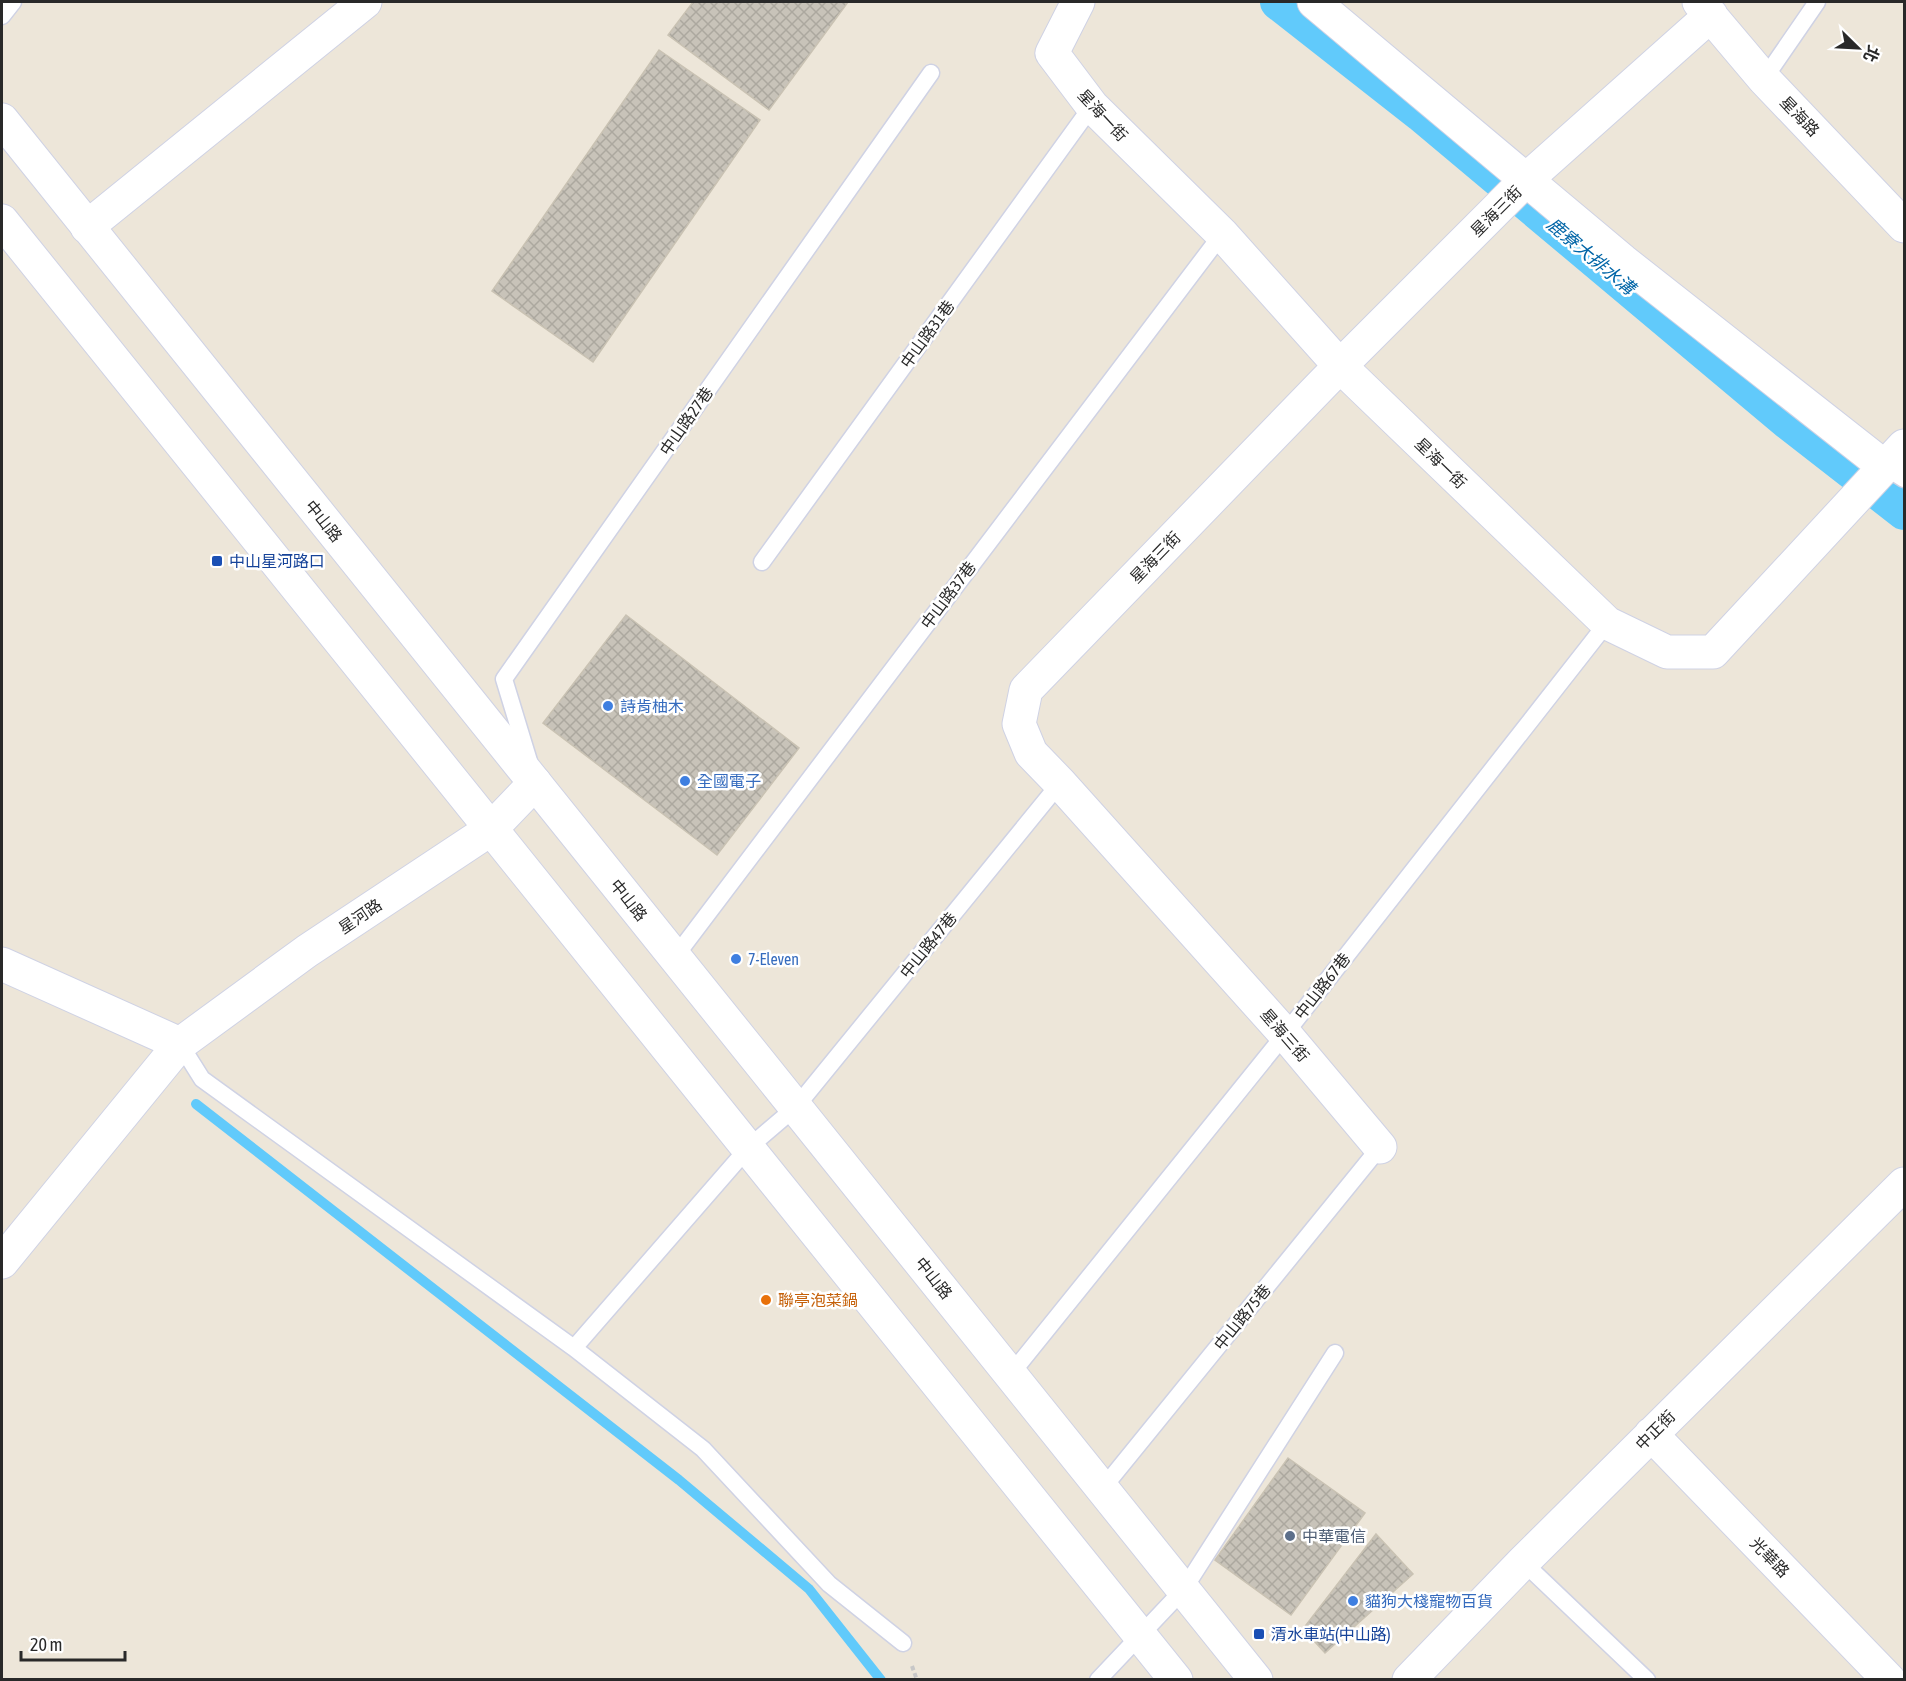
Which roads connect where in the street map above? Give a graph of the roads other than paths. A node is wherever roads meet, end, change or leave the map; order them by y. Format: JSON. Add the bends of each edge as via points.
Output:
{"nodes":[{"id":1,"x":13,"y":2,"type":"edge"},
{"id":2,"x":365,"y":2,"type":"edge"},
{"id":3,"x":1078,"y":2,"type":"edge"},
{"id":4,"x":1314,"y":2,"type":"edge"},
{"id":5,"x":1816,"y":2,"type":"edge"},
{"id":6,"x":1705,"y":8,"type":"edge"},
{"id":7,"x":2,"y":16,"type":"edge"},
{"id":8,"x":931,"y":74,"type":"dead end"},
{"id":9,"x":1764,"y":79,"type":"junction"},
{"id":10,"x":1092,"y":106,"type":"junction"},
{"id":11,"x":2,"y":120,"type":"edge"},
{"id":12,"x":1527,"y":179,"type":"junction"},
{"id":13,"x":2,"y":221,"type":"edge"},
{"id":14,"x":1905,"y":226,"type":"edge"},
{"id":15,"x":87,"y":227,"type":"junction"},
{"id":16,"x":1222,"y":234,"type":"junction"},
{"id":17,"x":1340,"y":366,"type":"junction"},
{"id":18,"x":1898,"y":464,"type":"edge"},
{"id":19,"x":762,"y":562,"type":"dead end"},
{"id":20,"x":1607,"y":623,"type":"junction"},
{"id":21,"x":535,"y":783,"type":"junction"},
{"id":22,"x":1060,"y":783,"type":"junction"},
{"id":23,"x":490,"y":829,"type":"junction"},
{"id":24,"x":675,"y":957,"type":"junction"},
{"id":25,"x":2,"y":964,"type":"edge"},
{"id":26,"x":1285,"y":1034,"type":"junction"},
{"id":27,"x":180,"y":1044,"type":"junction"},
{"id":28,"x":796,"y":1107,"type":"junction"},
{"id":29,"x":1380,"y":1147,"type":"joint"},
{"id":30,"x":748,"y":1148,"type":"junction"},
{"id":31,"x":1900,"y":1198,"type":"edge"},
{"id":32,"x":2,"y":1262,"type":"edge"},
{"id":33,"x":574,"y":1348,"type":"junction"},
{"id":34,"x":1335,"y":1353,"type":"dead end"},
{"id":35,"x":1011,"y":1374,"type":"junction"},
{"id":36,"x":1651,"y":1434,"type":"junction"},
{"id":37,"x":1103,"y":1488,"type":"junction"},
{"id":38,"x":1523,"y":1562,"type":"junction"},
{"id":39,"x":1184,"y":1589,"type":"junction"},
{"id":40,"x":1139,"y":1635,"type":"junction"},
{"id":41,"x":903,"y":1643,"type":"dead end"},
{"id":42,"x":1098,"y":1680,"type":"edge"},
{"id":43,"x":1176,"y":1680,"type":"edge"},
{"id":44,"x":1256,"y":1680,"type":"edge"},
{"id":45,"x":1409,"y":1680,"type":"edge"},
{"id":46,"x":1647,"y":1680,"type":"edge"},
{"id":47,"x":1889,"y":1680,"type":"edge"}],
"edges":[{"from":1,"to":7,"type":"lane"},
{"from":2,"to":15,"type":"street"},
{"from":3,"to":10,"type":"street","name":"星海一街","via":[[1052,53]]},
{"from":4,"to":12,"type":"street"},
{"from":5,"to":9,"type":"lane"},
{"from":6,"to":9,"type":"street","name":"星海路"},
{"from":6,"to":12,"type":"street","name":"星海三街"},
{"from":8,"to":21,"type":"lane","name":"中山路27巷","via":[[504,679]]},
{"from":9,"to":14,"type":"street","name":"星海路"},
{"from":10,"to":16,"type":"street","name":"星海一街"},
{"from":10,"to":19,"type":"lane","name":"中山路31巷"},
{"from":11,"to":15,"type":"street","name":"中山路"},
{"from":12,"to":17,"type":"street","name":"星海三街"},
{"from":12,"to":18,"type":"street","via":[[1623,261]]},
{"from":13,"to":23,"type":"street"},
{"from":15,"to":21,"type":"street","name":"中山路"},
{"from":16,"to":17,"type":"street","name":"星海一街"},
{"from":16,"to":24,"type":"lane","name":"中山路37巷"},
{"from":17,"to":20,"type":"street","name":"星海一街"},
{"from":17,"to":22,"type":"street","name":"星海三街","via":[[1026,690],[1019,724],[1031,753]]},
{"from":18,"to":20,"type":"street","name":"星海一街","via":[[1713,652],[1667,652]]},
{"from":20,"to":26,"type":"lane","name":"中山路67巷"},
{"from":21,"to":23,"type":"street","name":"星河路"},
{"from":21,"to":24,"type":"street","name":"中山路"},
{"from":22,"to":26,"type":"street","name":"星海三街"},
{"from":22,"to":28,"type":"lane","name":"中山路47巷"},
{"from":23,"to":27,"type":"street","name":"星河路","via":[[307,951]]},
{"from":23,"to":30,"type":"street"},
{"from":24,"to":28,"type":"street","name":"中山路"},
{"from":25,"to":27,"type":"street"},
{"from":26,"to":29,"type":"street","name":"星海三街"},
{"from":26,"to":35,"type":"lane","name":"中山路67巷"},
{"from":27,"to":32,"type":"street","name":"星河路"},
{"from":27,"to":33,"type":"lane","via":[[202,1079]]},
{"from":28,"to":30,"type":"lane","name":"中山路47巷"},
{"from":28,"to":35,"type":"street","name":"中山路"},
{"from":29,"to":37,"type":"lane","name":"中山路75巷"},
{"from":30,"to":33,"type":"lane","name":"中山路47巷"},
{"from":30,"to":40,"type":"street"},
{"from":31,"to":36,"type":"street","name":"中正街"},
{"from":33,"to":41,"type":"lane","via":[[703,1449],[829,1584]]},
{"from":34,"to":39,"type":"lane"},
{"from":35,"to":37,"type":"street","name":"中山路"},
{"from":36,"to":38,"type":"street","name":"中正街"},
{"from":36,"to":47,"type":"street","name":"光華路"},
{"from":37,"to":39,"type":"street","name":"中山路"},
{"from":38,"to":45,"type":"street","name":"中正街"},
{"from":38,"to":46,"type":"lane"},
{"from":39,"to":40,"type":"lane"},
{"from":39,"to":44,"type":"street","name":"中山路"},
{"from":40,"to":42,"type":"lane"},
{"from":40,"to":43,"type":"street"}]}
